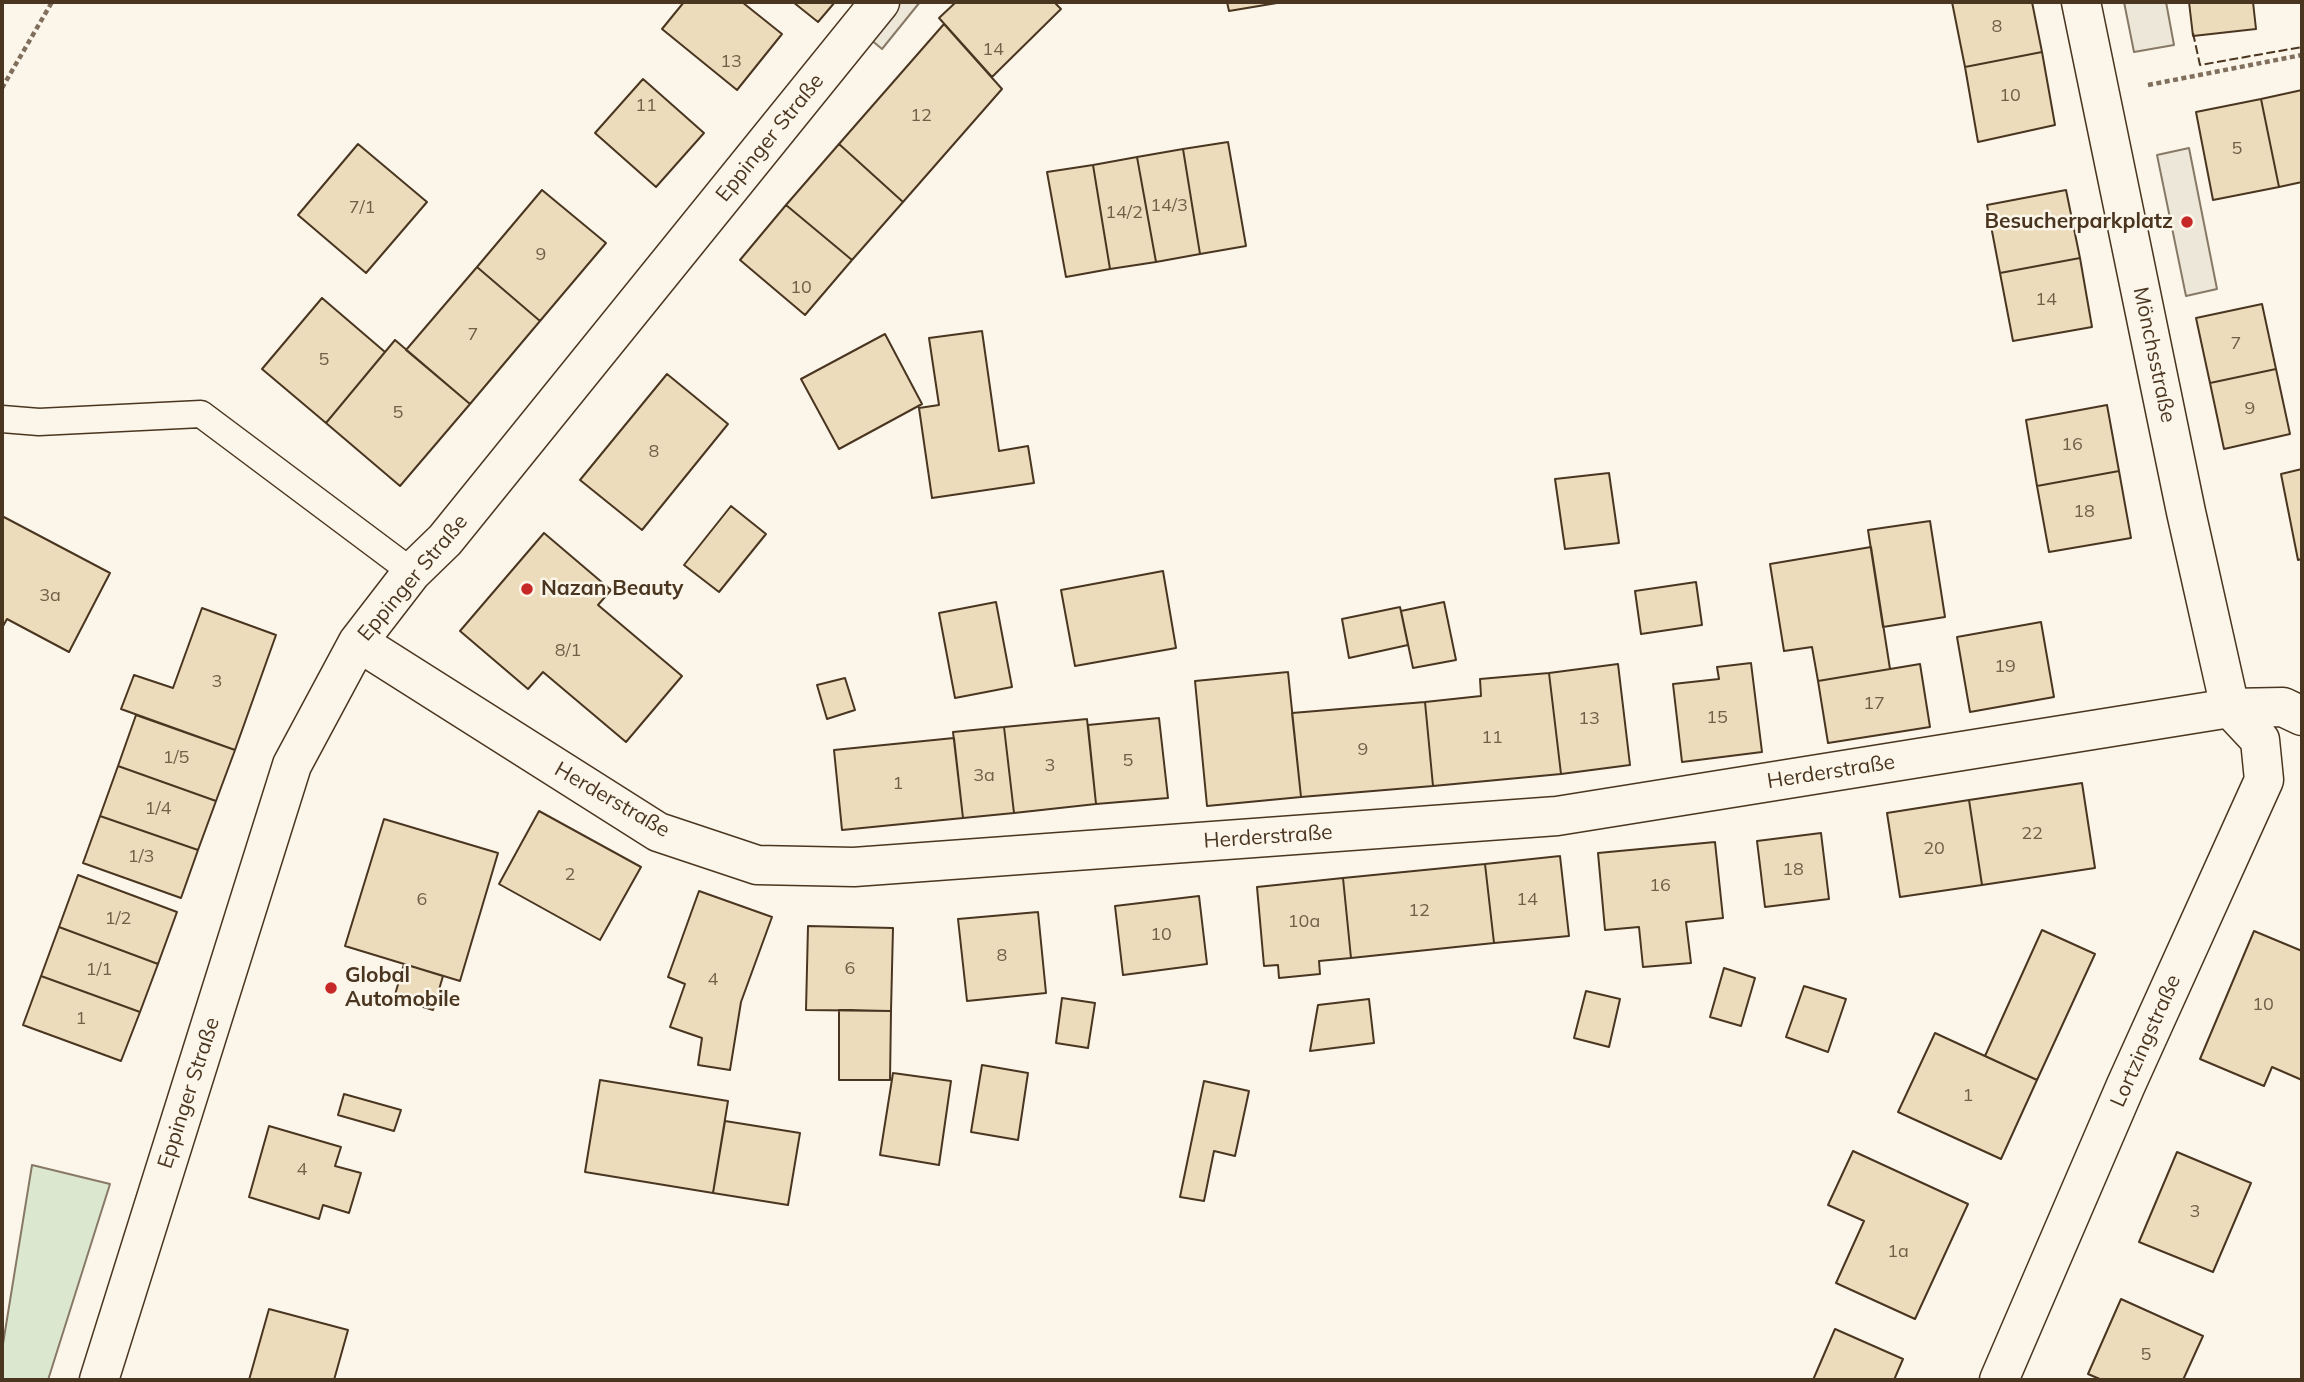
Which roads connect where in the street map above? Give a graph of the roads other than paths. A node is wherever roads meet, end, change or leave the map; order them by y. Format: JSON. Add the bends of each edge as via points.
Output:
{"nodes":[{"id":1,"x":880,"y":2,"type":"edge"},
{"id":2,"x":2081,"y":2,"type":"edge"},
{"id":3,"x":2,"y":419,"type":"edge"},
{"id":4,"x":412,"y":572,"type":"junction"},
{"id":5,"x":358,"y":642,"type":"junction"},
{"id":6,"x":2230,"y":708,"type":"junction"},
{"id":7,"x":2302,"y":716,"type":"edge"},
{"id":8,"x":99,"y":1380,"type":"edge"},
{"id":9,"x":1999,"y":1380,"type":"edge"}],
"edges":[{"from":1,"to":4,"type":"street","name":"Eppinger Straße","via":[[445,540]]},
{"from":2,"to":6,"type":"street","name":"Mönchsstraße"},
{"from":3,"to":4,"type":"lane","via":[[39,422],[201,414]]},
{"from":4,"to":5,"type":"street","name":"Eppinger Straße"},
{"from":5,"to":6,"type":"street","name":"Herderstraße","via":[[658,832],[757,865],[854,867],[1557,816]]},
{"from":5,"to":8,"type":"street","name":"Eppinger Straße","via":[[292,765]]},
{"from":6,"to":7,"type":"street","name":"Herderstraße","via":[[2283,708]]},
{"from":6,"to":9,"type":"street","name":"Lortzingstraße","via":[[2260,740],[2264,780]]}]}
